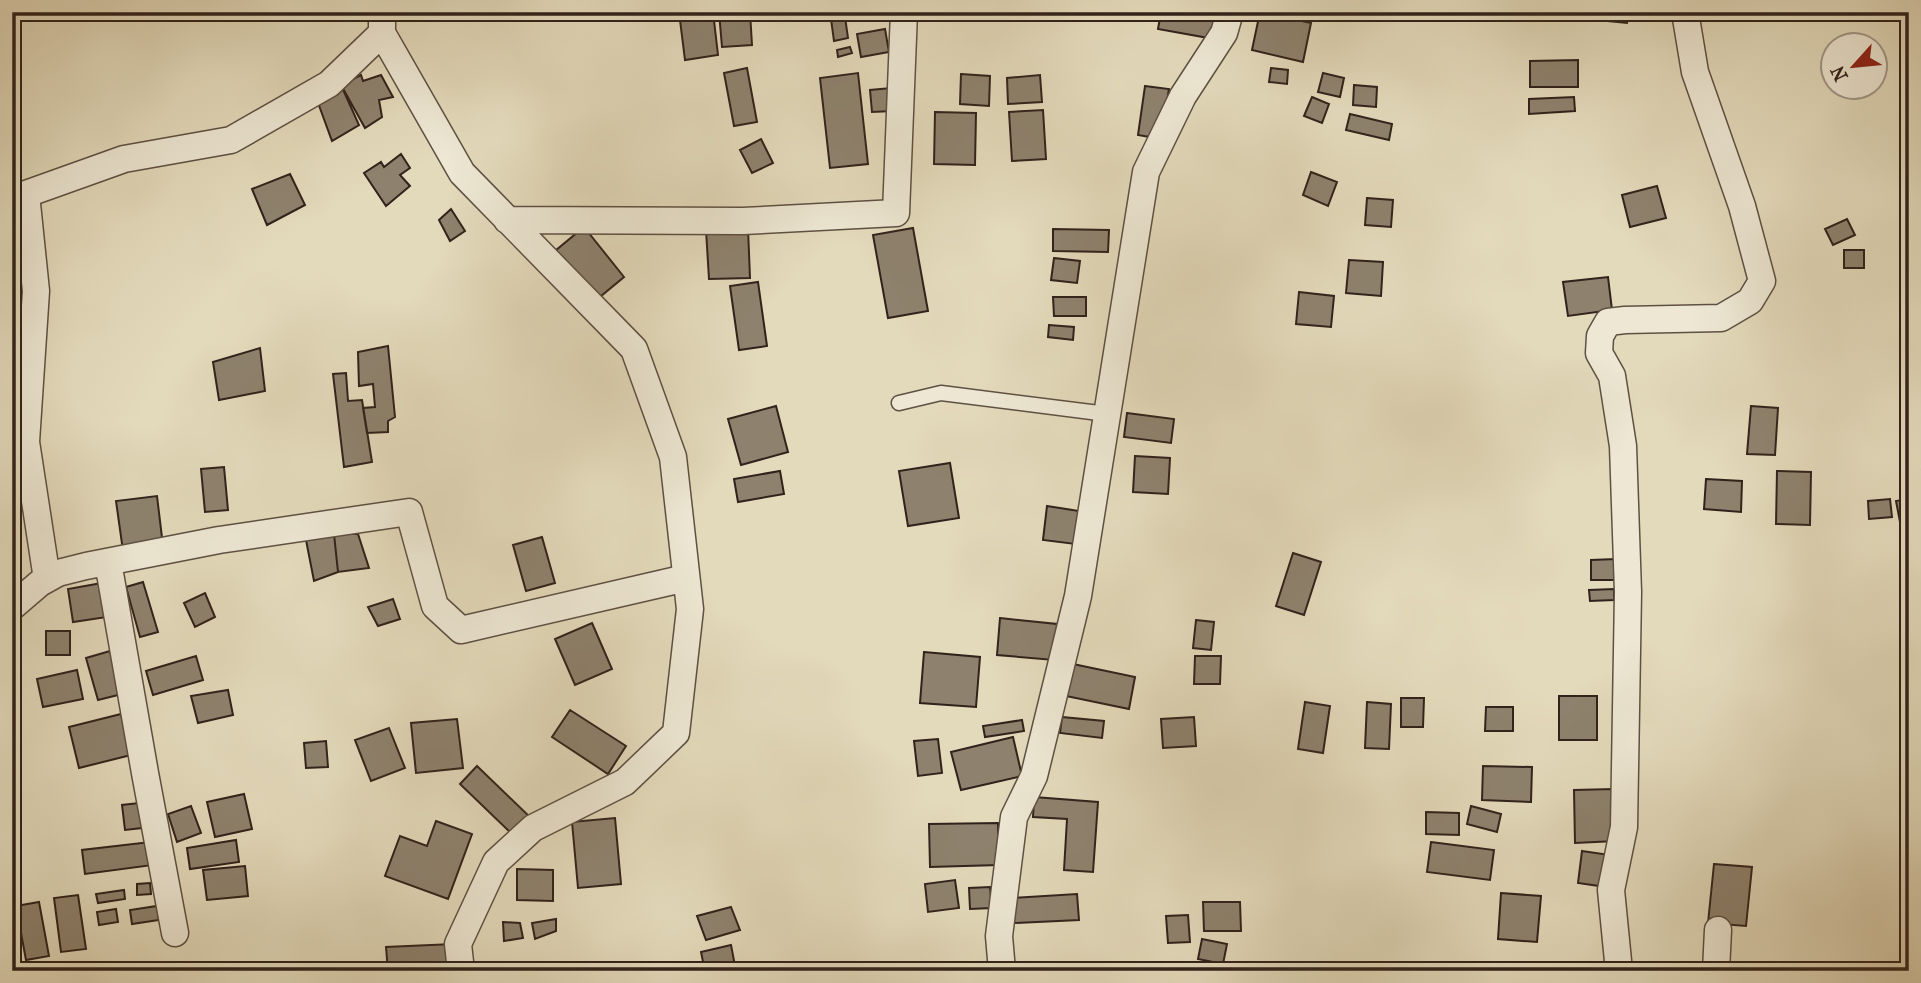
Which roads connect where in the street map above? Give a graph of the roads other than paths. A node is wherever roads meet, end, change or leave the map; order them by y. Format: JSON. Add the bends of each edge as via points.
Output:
{"nodes":[{"id":1,"x":904,"y":12,"type":"edge"},
{"id":2,"x":1230,"y":12,"type":"edge"},
{"id":3,"x":1685,"y":12,"type":"edge"},
{"id":4,"x":382,"y":23,"type":"edge"},
{"id":5,"x":19,"y":197,"type":"edge"},
{"id":6,"x":507,"y":220,"type":"junction"},
{"id":7,"x":899,"y":403,"type":"dead end"},
{"id":8,"x":1107,"y":414,"type":"junction"},
{"id":9,"x":108,"y":562,"type":"junction"},
{"id":10,"x":686,"y":578,"type":"junction"},
{"id":11,"x":47,"y":579,"type":"junction"},
{"id":12,"x":12,"y":607,"type":"edge"},
{"id":13,"x":1718,"y":930,"type":"dead end"},
{"id":14,"x":175,"y":933,"type":"dead end"},
{"id":15,"x":461,"y":971,"type":"edge"},
{"id":16,"x":1002,"y":971,"type":"edge"},
{"id":17,"x":1619,"y":971,"type":"edge"},
{"id":18,"x":1716,"y":971,"type":"edge"}],
"edges":[{"from":1,"to":6,"type":"street","via":[[896,213],[743,221]]},
{"from":2,"to":8,"type":"street","via":[[1224,33],[1183,96],[1146,172]]},
{"from":3,"to":17,"type":"street","via":[[1695,72],[1742,206],[1762,281],[1749,300],[1721,317],[1608,322],[1600,336],[1599,353],[1612,376],[1623,446],[1628,579],[1624,827],[1611,890]]},
{"from":4,"to":5,"type":"street","via":[[329,84],[231,140],[124,159]]},
{"from":4,"to":6,"type":"street","via":[[462,173]]},
{"from":5,"to":11,"type":"street","via":[[36,291],[26,442]]},
{"from":6,"to":10,"type":"street","via":[[634,348],[673,457]]},
{"from":7,"to":8,"type":"lane","via":[[941,393]]},
{"from":8,"to":16,"type":"street","via":[[1078,596],[1034,776],[1014,817],[999,936]]},
{"from":9,"to":10,"type":"street","via":[[219,540],[409,512],[435,606],[461,630]]},
{"from":9,"to":11,"type":"street"},
{"from":9,"to":14,"type":"street"},
{"from":10,"to":15,"type":"street","via":[[690,609],[676,733],[625,782],[533,828],[496,862],[458,944]]},
{"from":11,"to":12,"type":"street"},
{"from":13,"to":18,"type":"street"}]}
